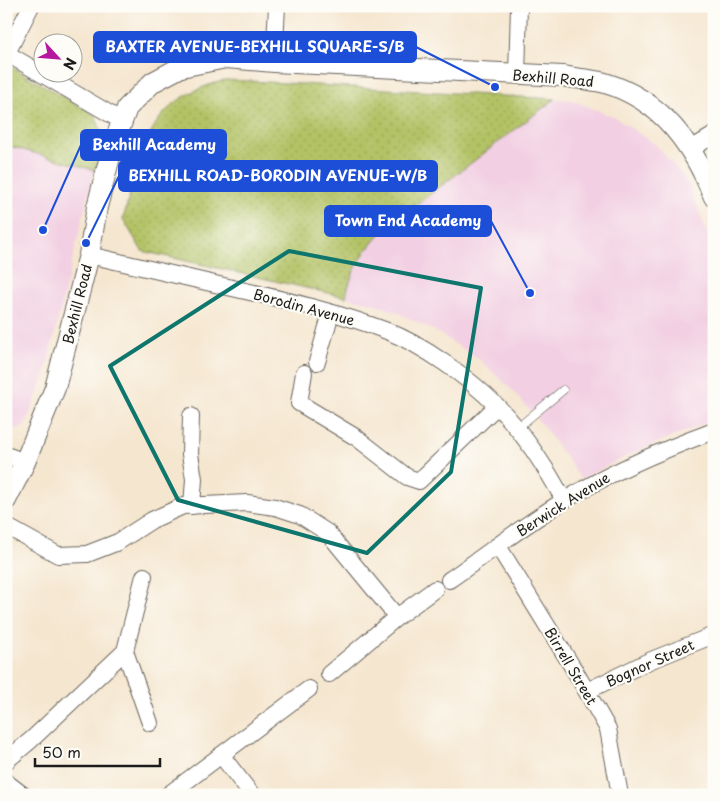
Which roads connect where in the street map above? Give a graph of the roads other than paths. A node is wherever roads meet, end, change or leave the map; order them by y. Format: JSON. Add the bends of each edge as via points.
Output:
{"nodes":[{"id":1,"x":32,"y":6,"type":"edge"},
{"id":2,"x":277,"y":6,"type":"edge"},
{"id":3,"x":519,"y":6,"type":"edge"},
{"id":4,"x":7,"y":53,"type":"edge"},
{"id":5,"x":274,"y":62,"type":"junction"},
{"id":6,"x":517,"y":75,"type":"junction"},
{"id":7,"x":122,"y":121,"type":"junction"},
{"id":8,"x":714,"y":135,"type":"edge"},
{"id":9,"x":691,"y":150,"type":"junction"},
{"id":10,"x":714,"y":198,"type":"edge"},
{"id":11,"x":89,"y":255,"type":"junction"},
{"id":12,"x":331,"y":313,"type":"junction"},
{"id":13,"x":317,"y":362,"type":"dead end"},
{"id":14,"x":304,"y":373,"type":"dead end"},
{"id":15,"x":563,"y":390,"type":"dead end"},
{"id":16,"x":497,"y":406,"type":"junction"},
{"id":17,"x":191,"y":416,"type":"dead end"},
{"id":18,"x":516,"y":429,"type":"junction"},
{"id":19,"x":714,"y":432,"type":"edge"},
{"id":20,"x":6,"y":454,"type":"edge"},
{"id":21,"x":25,"y":462,"type":"junction"},
{"id":22,"x":6,"y":500,"type":"edge"},
{"id":23,"x":564,"y":500,"type":"junction"},
{"id":24,"x":192,"y":506,"type":"junction"},
{"id":25,"x":6,"y":526,"type":"edge"},
{"id":26,"x":498,"y":546,"type":"junction"},
{"id":27,"x":144,"y":576,"type":"dead end"},
{"id":28,"x":397,"y":617,"type":"junction"},
{"id":29,"x":714,"y":635,"type":"edge"},
{"id":30,"x":125,"y":651,"type":"junction"},
{"id":31,"x":329,"y":674,"type":"dead end"},
{"id":32,"x":309,"y":689,"type":"dead end"},
{"id":33,"x":587,"y":691,"type":"junction"},
{"id":34,"x":150,"y":723,"type":"dead end"},
{"id":35,"x":221,"y":755,"type":"junction"},
{"id":36,"x":6,"y":761,"type":"edge"},
{"id":37,"x":6,"y":782,"type":"edge"},
{"id":38,"x":23,"y":795,"type":"edge"},
{"id":39,"x":168,"y":795,"type":"edge"},
{"id":40,"x":252,"y":795,"type":"edge"},
{"id":41,"x":620,"y":795,"type":"edge"}],
"edges":[{"from":1,"to":4,"type":"street"},
{"from":2,"to":5,"type":"street"},
{"from":3,"to":6,"type":"street"},
{"from":4,"to":7,"type":"street"},
{"from":5,"to":6,"type":"street","name":"Bexhill Road"},
{"from":5,"to":7,"type":"street","name":"Bexhill Road","via":[[226,58],[181,67],[153,82],[127,108]]},
{"from":6,"to":9,"type":"street","name":"Bexhill Road","via":[[563,76],[604,83],[621,90],[637,97],[666,118]]},
{"from":7,"to":11,"type":"street","name":"Bexhill Road","via":[[112,149]]},
{"from":8,"to":9,"type":"street"},
{"from":9,"to":10,"type":"street","name":"Bexhill Road"},
{"from":11,"to":12,"type":"street","name":"Borodin Avenue"},
{"from":11,"to":21,"type":"street","name":"Bexhill Road","via":[[55,388]]},
{"from":12,"to":13,"type":"street"},
{"from":12,"to":16,"type":"street","name":"Borodin Avenue","via":[[388,331],[430,354],[468,380]]},
{"from":14,"to":16,"type":"street","via":[[299,403],[357,438],[407,477],[418,481]]},
{"from":15,"to":18,"type":"lane"},
{"from":16,"to":18,"type":"street","name":"Borodin Avenue"},
{"from":17,"to":24,"type":"street"},
{"from":18,"to":23,"type":"street","name":"Borodin Avenue"},
{"from":19,"to":23,"type":"street","name":"Berwick Avenue","via":[[671,446]]},
{"from":20,"to":21,"type":"street"},
{"from":21,"to":22,"type":"street","name":"Bexhill Road"},
{"from":23,"to":26,"type":"street","name":"Berwick Avenue"},
{"from":24,"to":25,"type":"street","via":[[183,506],[152,520],[118,542],[87,554],[58,555]]},
{"from":24,"to":28,"type":"street","via":[[247,503],[300,515],[328,533]]},
{"from":26,"to":28,"type":"street","name":"Berwick Avenue"},
{"from":26,"to":33,"type":"street","name":"Birrell Street"},
{"from":27,"to":30,"type":"street"},
{"from":28,"to":31,"type":"street","name":"Berwick Avenue"},
{"from":29,"to":33,"type":"street","name":"Bognor Street"},
{"from":30,"to":34,"type":"street"},
{"from":30,"to":36,"type":"street"},
{"from":32,"to":35,"type":"street"},
{"from":33,"to":41,"type":"street","name":"Birrell Street","via":[[608,729]]},
{"from":35,"to":39,"type":"street"},
{"from":35,"to":40,"type":"street"},
{"from":37,"to":38,"type":"street"}]}
